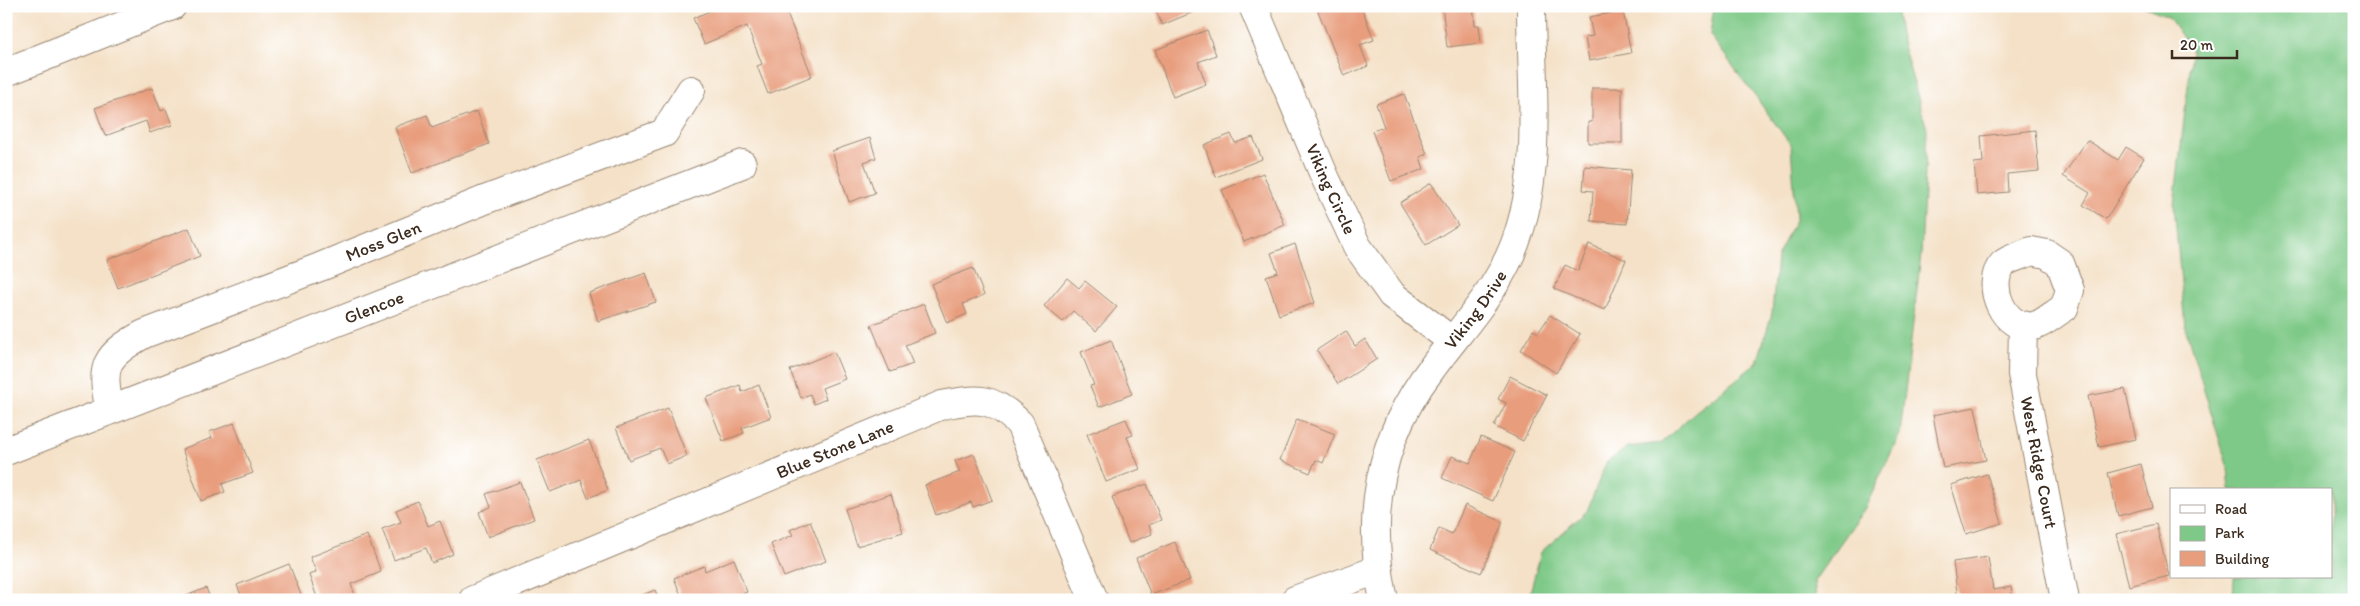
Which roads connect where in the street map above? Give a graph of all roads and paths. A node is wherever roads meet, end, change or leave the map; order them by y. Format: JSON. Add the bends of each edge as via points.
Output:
{"nodes":[{"id":1,"x":172,"y":6,"type":"edge"},
{"id":2,"x":1253,"y":6,"type":"edge"},
{"id":3,"x":1531,"y":6,"type":"edge"},
{"id":4,"x":6,"y":72,"type":"edge"},
{"id":5,"x":691,"y":90,"type":"dead end"},
{"id":6,"x":742,"y":164,"type":"dead end"},
{"id":7,"x":2023,"y":325,"type":"dead end"},
{"id":8,"x":1452,"y":341,"type":"junction"},
{"id":9,"x":110,"y":409,"type":"junction"},
{"id":10,"x":6,"y":450,"type":"edge"},
{"id":11,"x":1377,"y":570,"type":"junction"},
{"id":12,"x":473,"y":600,"type":"edge"},
{"id":13,"x":1094,"y":600,"type":"edge"},
{"id":14,"x":1295,"y":600,"type":"edge"},
{"id":15,"x":1384,"y":600,"type":"edge"},
{"id":16,"x":2065,"y":600,"type":"edge"}],
"edges":[{"from":1,"to":4,"type":"street"},
{"from":2,"to":8,"type":"street","name":"Viking Circle","via":[[1357,246],[1392,295]]},
{"from":3,"to":8,"type":"street","name":"Viking Drive","via":[[1533,132],[1524,211],[1519,232],[1501,274],[1480,308]]},
{"from":5,"to":9,"type":"street","name":"Moss Glen","via":[[664,133],[487,199],[122,346],[108,360],[104,385]]},
{"from":6,"to":9,"type":"street","name":"Glencoe"},
{"from":7,"to":16,"type":"street","name":"West Ridge Court","via":[[2022,374]]},
{"from":8,"to":11,"type":"street","name":"Viking Drive","via":[[1409,403],[1388,447],[1374,515]]},
{"from":9,"to":10,"type":"street","name":"Glencoe"},
{"from":11,"to":14,"type":"street"},
{"from":11,"to":15,"type":"street","name":"Viking Drive"},
{"from":12,"to":13,"type":"street","name":"Blue Stone Lane","via":[[942,405],[975,399],[994,404],[1020,424]]}]}
